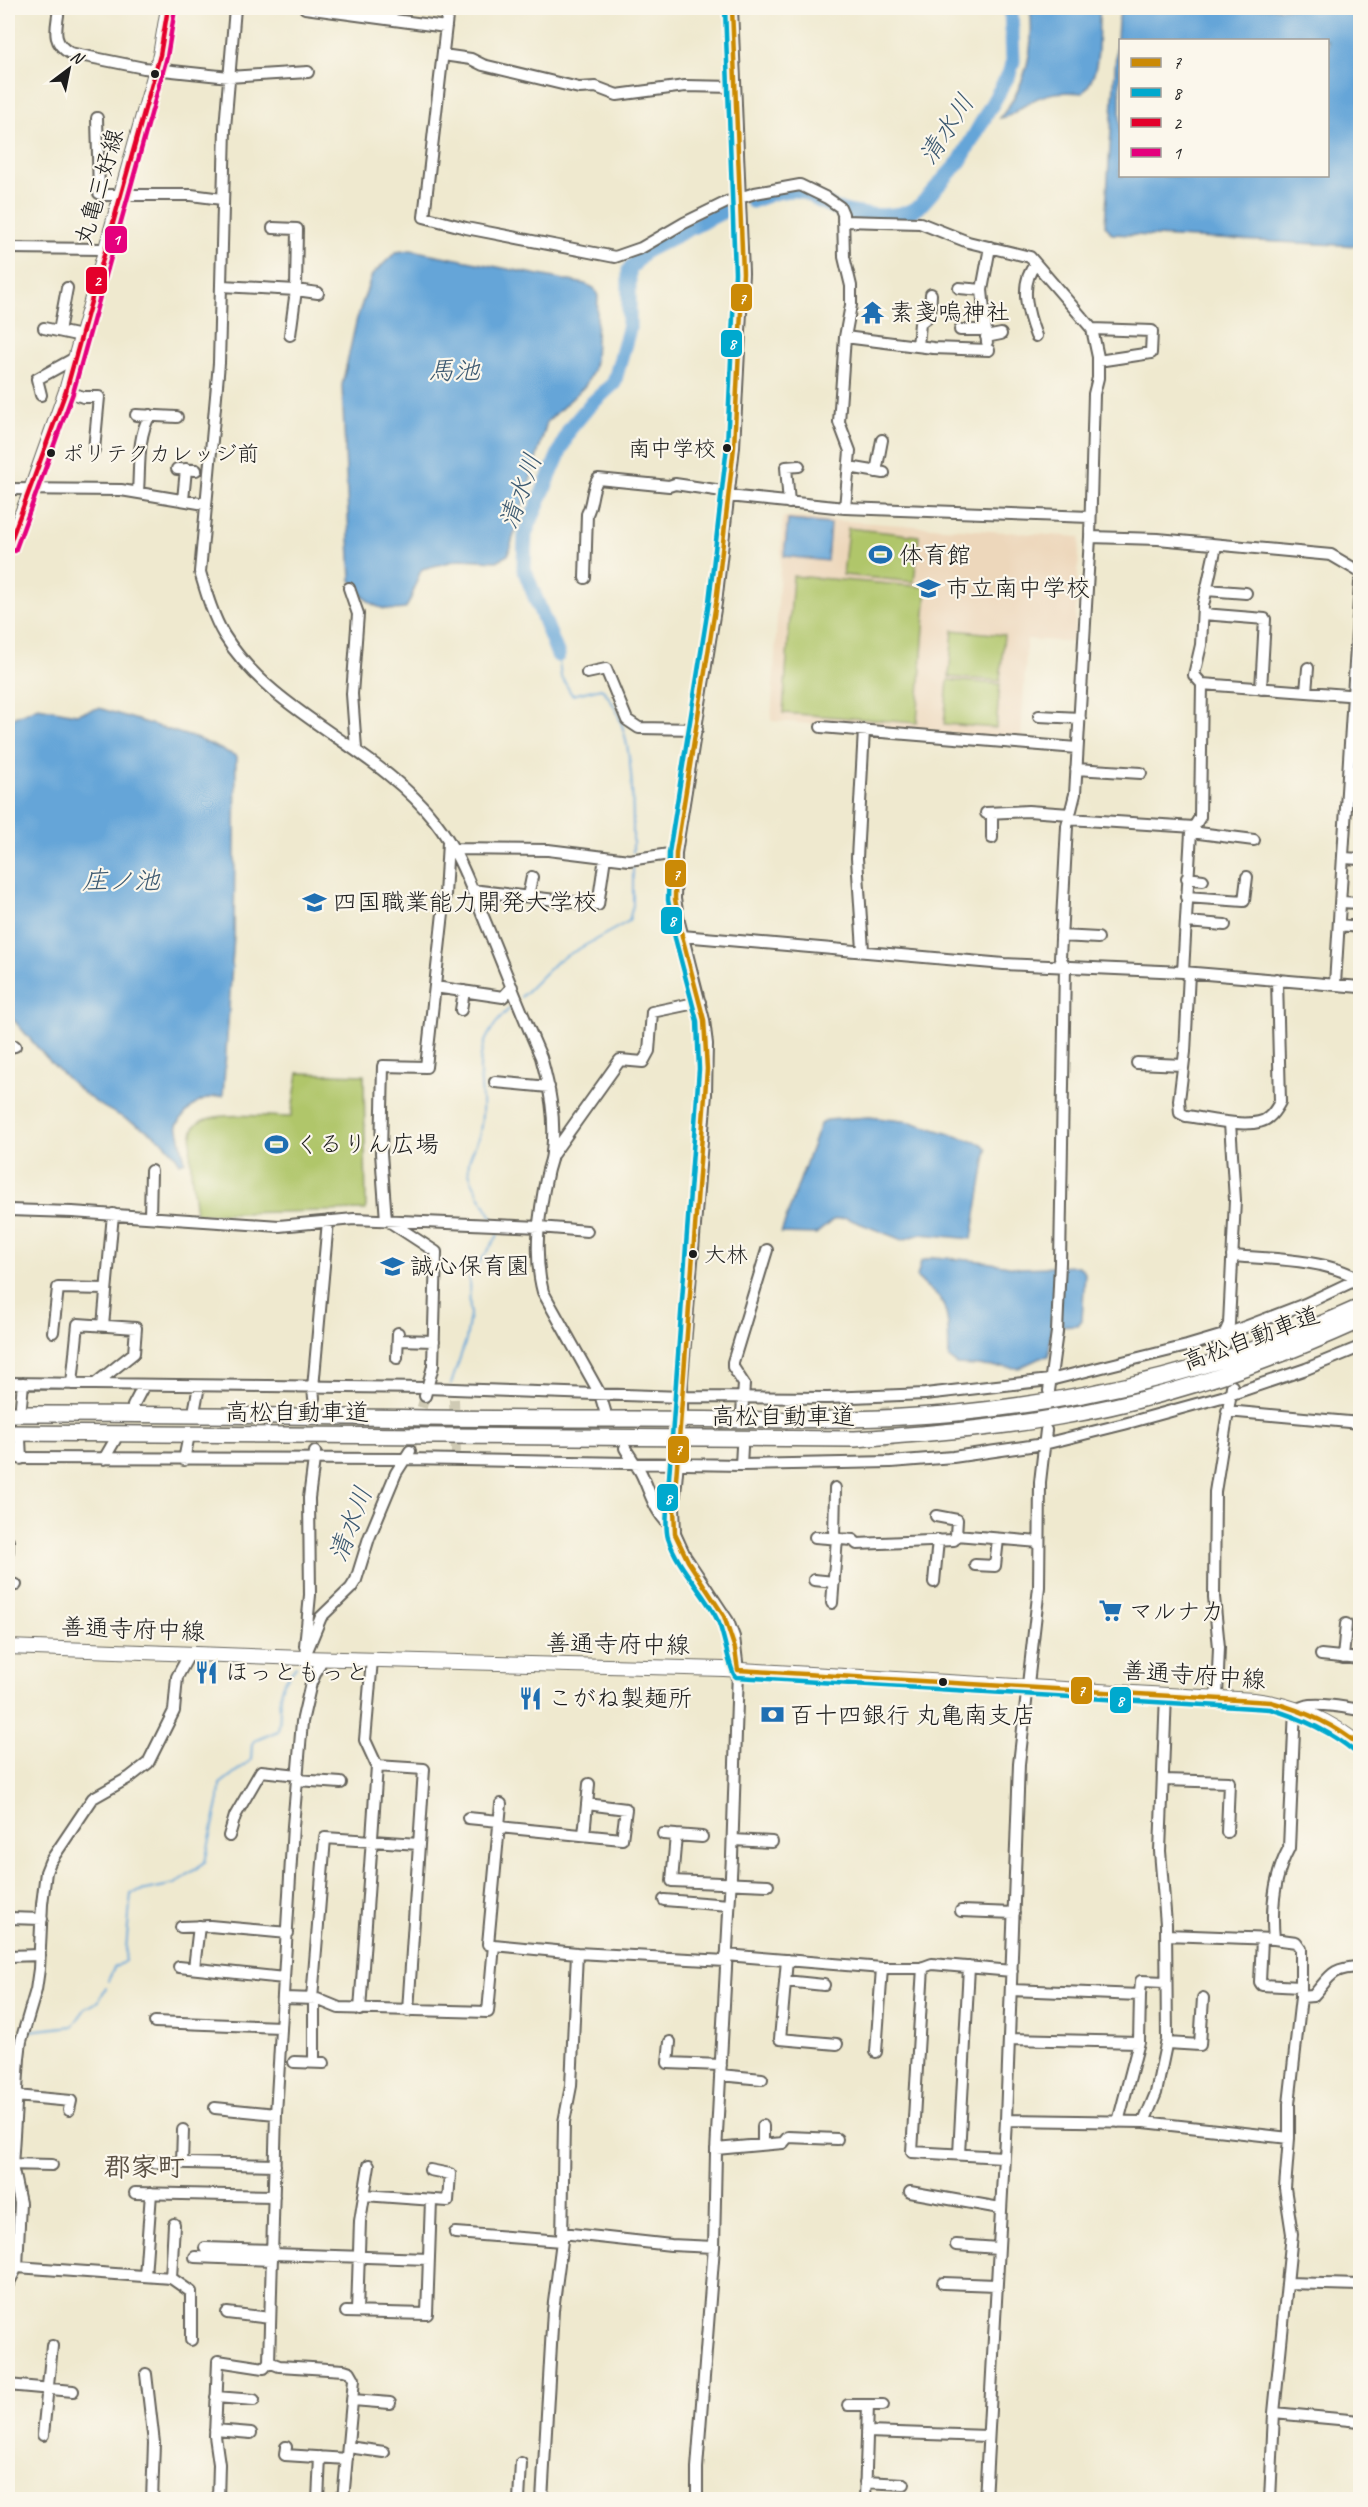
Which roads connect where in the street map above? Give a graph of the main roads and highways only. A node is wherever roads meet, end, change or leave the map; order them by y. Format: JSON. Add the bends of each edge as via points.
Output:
{"nodes":[{"id":1,"x":168,"y":8,"type":"edge"},
{"id":2,"x":8,"y":548,"type":"edge"},
{"id":3,"x":1360,"y":1307,"type":"edge"},
{"id":4,"x":1360,"y":1321,"type":"edge"},
{"id":5,"x":8,"y":1414,"type":"edge"},
{"id":6,"x":14,"y":1436,"type":"edge"},
{"id":7,"x":8,"y":1647,"type":"edge"},
{"id":8,"x":1360,"y":1746,"type":"edge"}],
"edges":[{"from":1,"to":2,"type":"main road","name":"丸亀三好線","via":[[156,69],[66,391]]},
{"from":3,"to":5,"type":"highway","name":"高松自動車道","via":[[1248,1353],[1158,1379],[1061,1399],[957,1413],[861,1419],[457,1420]]},
{"from":4,"to":6,"type":"highway","name":"高松自動車道","via":[[1251,1366],[1160,1394],[1060,1417],[954,1432],[855,1439]]},
{"from":7,"to":8,"type":"main road","name":"善通寺府中線","via":[[738,1670],[1217,1697],[1271,1702],[1297,1709],[1322,1720]]}]}
